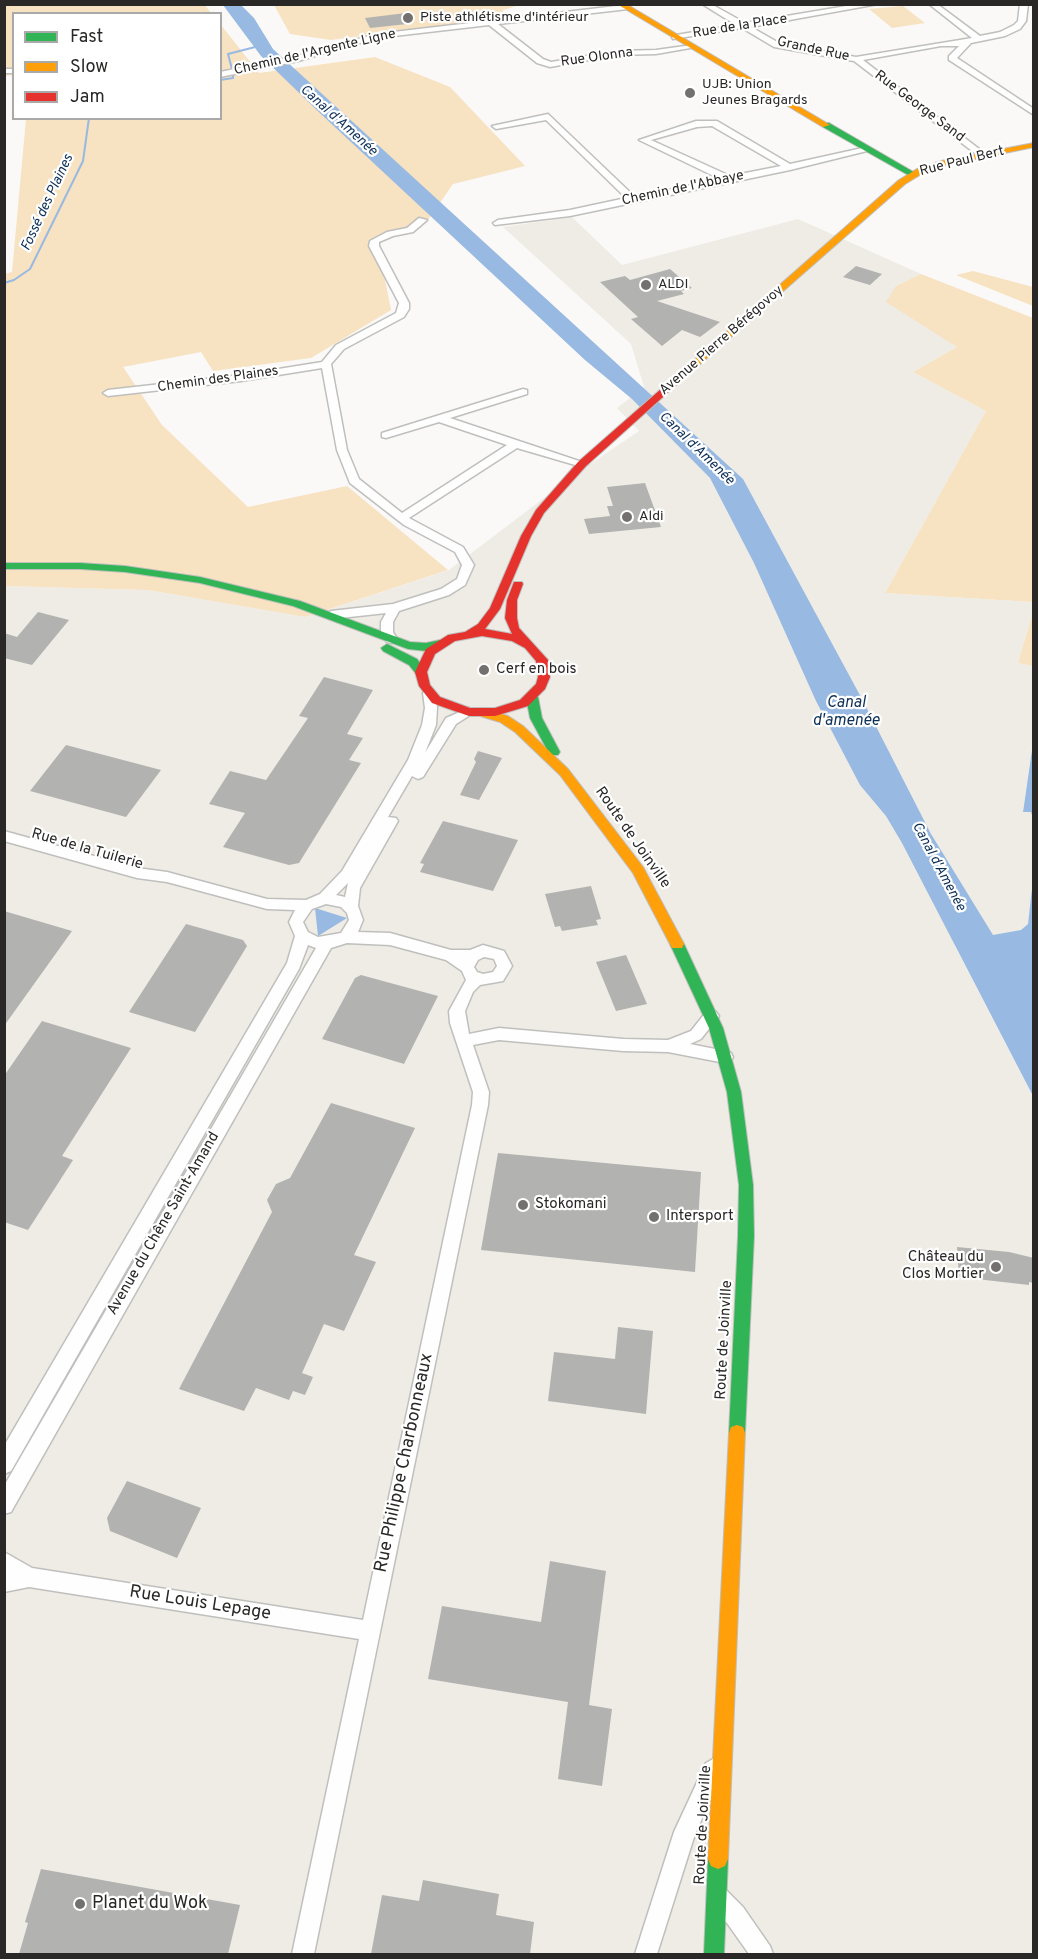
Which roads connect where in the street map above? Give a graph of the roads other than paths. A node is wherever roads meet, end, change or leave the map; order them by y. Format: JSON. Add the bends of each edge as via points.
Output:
{"nodes":[{"id":1,"x":705,"y":4,"type":"edge"},
{"id":2,"x":875,"y":4,"type":"edge"},
{"id":3,"x":932,"y":4,"type":"edge"},
{"id":4,"x":1024,"y":4,"type":"edge"},
{"id":5,"x":623,"y":6,"type":"edge"},
{"id":6,"x":493,"y":24,"type":"junction"},
{"id":7,"x":743,"y":26,"type":"junction"},
{"id":8,"x":676,"y":37,"type":"junction"},
{"id":9,"x":977,"y":38,"type":"junction"},
{"id":10,"x":965,"y":43,"type":"junction"},
{"id":11,"x":692,"y":47,"type":"junction"},
{"id":12,"x":856,"y":59,"type":"junction"},
{"id":13,"x":222,"y":75,"type":"edge"},
{"id":14,"x":1034,"y":113,"type":"edge"},
{"id":15,"x":496,"y":126,"type":"dead end"},
{"id":16,"x":1034,"y":145,"type":"edge"},
{"id":17,"x":867,"y":150,"type":"junction"},
{"id":18,"x":983,"y":155,"type":"junction"},
{"id":19,"x":790,"y":167,"type":"junction"},
{"id":20,"x":913,"y":174,"type":"junction"},
{"id":21,"x":730,"y":180,"type":"junction"},
{"id":22,"x":633,"y":200,"type":"junction"},
{"id":23,"x":422,"y":220,"type":"dead end"},
{"id":24,"x":498,"y":223,"type":"dead end"},
{"id":25,"x":841,"y":236,"type":"joint"},
{"id":26,"x":327,"y":364,"type":"junction"},
{"id":27,"x":522,"y":392,"type":"dead end"},
{"id":28,"x":108,"y":393,"type":"dead end"},
{"id":29,"x":438,"y":418,"type":"junction"},
{"id":30,"x":386,"y":435,"type":"dead end"},
{"id":31,"x":516,"y":444,"type":"junction"},
{"id":32,"x":582,"y":464,"type":"junction"},
{"id":33,"x":553,"y":498,"type":"junction"},
{"id":34,"x":401,"y":518,"type":"junction"},
{"id":35,"x":4,"y":566,"type":"edge"},
{"id":36,"x":4,"y":571,"type":"edge"},
{"id":37,"x":394,"y":608,"type":"junction"},
{"id":38,"x":331,"y":615,"type":"junction"},
{"id":39,"x":470,"y":633,"type":"junction"},
{"id":40,"x":391,"y":639,"type":"junction"},
{"id":41,"x":525,"y":643,"type":"junction"},
{"id":42,"x":440,"y":644,"type":"junction"},
{"id":43,"x":422,"y":672,"type":"junction"},
{"id":44,"x":429,"y":693,"type":"junction"},
{"id":45,"x":532,"y":697,"type":"junction"},
{"id":46,"x":469,"y":712,"type":"junction"},
{"id":47,"x":484,"y":713,"type":"junction"},
{"id":48,"x":564,"y":772,"type":"junction"},
{"id":49,"x":4,"y":827,"type":"edge"},
{"id":50,"x":4,"y":836,"type":"edge"},
{"id":51,"x":167,"y":877,"type":"junction"},
{"id":52,"x":326,"y":898,"type":"junction"},
{"id":53,"x":267,"y":904,"type":"junction"},
{"id":54,"x":307,"y":905,"type":"junction"},
{"id":55,"x":354,"y":913,"type":"junction"},
{"id":56,"x":299,"y":929,"type":"junction"},
{"id":57,"x":346,"y":937,"type":"junction"},
{"id":58,"x":390,"y":939,"type":"junction"},
{"id":59,"x":326,"y":944,"type":"junction"},
{"id":60,"x":711,"y":1016,"type":"junction"},
{"id":61,"x":464,"y":1041,"type":"junction"},
{"id":62,"x":668,"y":1046,"type":"junction"},
{"id":63,"x":725,"y":1057,"type":"junction"},
{"id":64,"x":4,"y":1465,"type":"edge"},
{"id":65,"x":4,"y":1505,"type":"edge"},
{"id":66,"x":4,"y":1562,"type":"edge"},
{"id":67,"x":29,"y":1577,"type":"junction"},
{"id":68,"x":4,"y":1582,"type":"edge"},
{"id":69,"x":370,"y":1631,"type":"junction"},
{"id":70,"x":723,"y":1748,"type":"junction"},
{"id":71,"x":717,"y":1896,"type":"junction"},
{"id":72,"x":303,"y":1954,"type":"edge"},
{"id":73,"x":646,"y":1954,"type":"edge"},
{"id":74,"x":714,"y":1954,"type":"edge"},
{"id":75,"x":762,"y":1954,"type":"edge"}],
"edges":[{"from":1,"to":7,"type":"street","name":"Grande Rue"},
{"from":2,"to":7,"type":"street","name":"Rue de la Place"},
{"from":3,"to":9,"type":"street"},
{"from":4,"to":9,"type":"street","via":[[1022,21],[1014,30]]},
{"from":5,"to":6,"type":"street","name":"Chemin de l'Argente Ligne"},
{"from":5,"to":8,"type":"main road"},
{"from":6,"to":11,"type":"street","name":"Rue Olonna","via":[[543,64],[550,65],[617,53]]},
{"from":6,"to":13,"type":"street","name":"Chemin de l'Argente Ligne","via":[[376,36]]},
{"from":7,"to":8,"type":"street","name":"Rue de la Place"},
{"from":7,"to":12,"type":"street","name":"Grande Rue","via":[[782,46]]},
{"from":8,"to":11,"type":"main road"},
{"from":9,"to":10,"type":"street","name":"Grande Rue"},
{"from":10,"to":12,"type":"street","name":"Grande Rue"},
{"from":10,"to":14,"type":"street","via":[[953,60]]},
{"from":11,"to":17,"type":"main road"},
{"from":12,"to":18,"type":"street","name":"Rue George Sand"},
{"from":15,"to":22,"type":"street","via":[[548,117]]},
{"from":16,"to":18,"type":"main road","name":"Rue Paul Bert"},
{"from":17,"to":19,"type":"street","name":"Chemin de l'Abbaye"},
{"from":17,"to":20,"type":"main road"},
{"from":18,"to":20,"type":"main road","name":"Rue Paul Bert"},
{"from":19,"to":21,"type":"street","name":"Chemin de l'Abbaye"},
{"from":19,"to":21,"type":"street","via":[[714,123],[696,124],[643,140]]},
{"from":20,"to":25,"type":"main road","name":"Rue Paul Bert"},
{"from":21,"to":22,"type":"street","name":"Chemin de l'Abbaye"},
{"from":22,"to":24,"type":"street","name":"Chemin de l'Abbaye"},
{"from":23,"to":26,"type":"street","via":[[410,230],[375,241],[404,309],[400,315],[340,347]]},
{"from":25,"to":32,"type":"main road","name":"Avenue Pierre Bérégovoy"},
{"from":26,"to":28,"type":"street","name":"Chemin des Plaines"},
{"from":26,"to":34,"type":"street","via":[[346,466],[354,481]]},
{"from":27,"to":29,"type":"street"},
{"from":29,"to":30,"type":"street"},
{"from":29,"to":31,"type":"street"},
{"from":31,"to":32,"type":"street"},
{"from":31,"to":34,"type":"street"},
{"from":32,"to":33,"type":"main road","name":"Avenue Pierre Bérégovoy"},
{"from":33,"to":39,"type":"main road","via":[[526,536],[495,609],[482,626]]},
{"from":33,"to":41,"type":"main road","via":[[512,600],[514,628]]},
{"from":34,"to":37,"type":"street","via":[[459,550],[467,560],[468,570],[454,588]]},
{"from":35,"to":38,"type":"main road","via":[[80,566],[168,575],[270,596]]},
{"from":36,"to":43,"type":"main road","via":[[123,574],[229,591],[316,617],[394,651]]},
{"from":37,"to":38,"type":"street"},
{"from":37,"to":40,"type":"street","via":[[387,622]]},
{"from":38,"to":40,"type":"main road"},
{"from":39,"to":41,"type":"main road","via":[[494,633]]},
{"from":39,"to":42,"type":"main road"},
{"from":40,"to":42,"type":"main road","via":[[414,646]]},
{"from":41,"to":45,"type":"main road","via":[[537,652],[544,668],[541,686]]},
{"from":42,"to":43,"type":"main road","via":[[430,652]]},
{"from":43,"to":44,"type":"main road"},
{"from":44,"to":46,"type":"main road","via":[[446,705]]},
{"from":44,"to":52,"type":"street","via":[[429,725],[419,751],[341,885]]},
{"from":45,"to":47,"type":"main road","via":[[515,707]]},
{"from":45,"to":48,"type":"main road","via":[[536,718]]},
{"from":46,"to":47,"type":"main road"},
{"from":46,"to":55,"type":"street","via":[[451,721],[445,729],[358,877],[351,897]]},
{"from":47,"to":48,"type":"main road","via":[[519,729]]},
{"from":48,"to":60,"type":"main road","name":"Route de Joinville","via":[[609,830],[662,910]]},
{"from":49,"to":51,"type":"street","name":"Rue de la Tuilerie","via":[[143,866]]},
{"from":50,"to":51,"type":"street","name":"Rue de la Tuilerie","via":[[137,873]]},
{"from":51,"to":53,"type":"street","name":"Rue de la Tuilerie"},
{"from":52,"to":54,"type":"street"},
{"from":52,"to":55,"type":"street","via":[[340,900]]},
{"from":53,"to":54,"type":"street","name":"Rue de la Tuilerie"},
{"from":53,"to":56,"type":"street","name":"Rue de la Tuilerie"},
{"from":54,"to":56,"type":"street","via":[[302,909]]},
{"from":55,"to":57,"type":"street","via":[[351,932]]},
{"from":55,"to":58,"type":"street"},
{"from":56,"to":59,"type":"street","via":[[317,943]]},
{"from":56,"to":64,"type":"street","name":"Avenue du Chêne Saint-Amand","via":[[299,954],[294,965]]},
{"from":57,"to":58,"type":"street"},
{"from":57,"to":59,"type":"street"},
{"from":58,"to":61,"type":"street","name":"Rue Philippe Charbonneaux","via":[[451,956],[472,967],[457,1011]]},
{"from":59,"to":65,"type":"street","name":"Avenue du Chêne Saint-Amand"},
{"from":60,"to":62,"type":"street","via":[[696,1035]]},
{"from":60,"to":63,"type":"main road","name":"Route de Joinville"},
{"from":61,"to":62,"type":"street","via":[[499,1034]]},
{"from":61,"to":69,"type":"street","name":"Rue Philippe Charbonneaux","via":[[481,1092],[480,1105]]},
{"from":62,"to":63,"type":"street"},
{"from":63,"to":70,"type":"main road","name":"Route de Joinville","via":[[742,1140],[746,1236]]},
{"from":66,"to":67,"type":"street","name":"Rue Louis Lepage"},
{"from":67,"to":68,"type":"street","name":"Rue Louis Lepage"},
{"from":67,"to":69,"type":"street","name":"Rue Louis Lepage"},
{"from":69,"to":72,"type":"street","name":"Rue Philippe Charbonneaux"},
{"from":70,"to":71,"type":"main road","name":"Route de Joinville"},
{"from":70,"to":73,"type":"street","via":[[685,1832]]},
{"from":71,"to":74,"type":"main road","name":"Route de Joinville"},
{"from":71,"to":75,"type":"street"}]}
